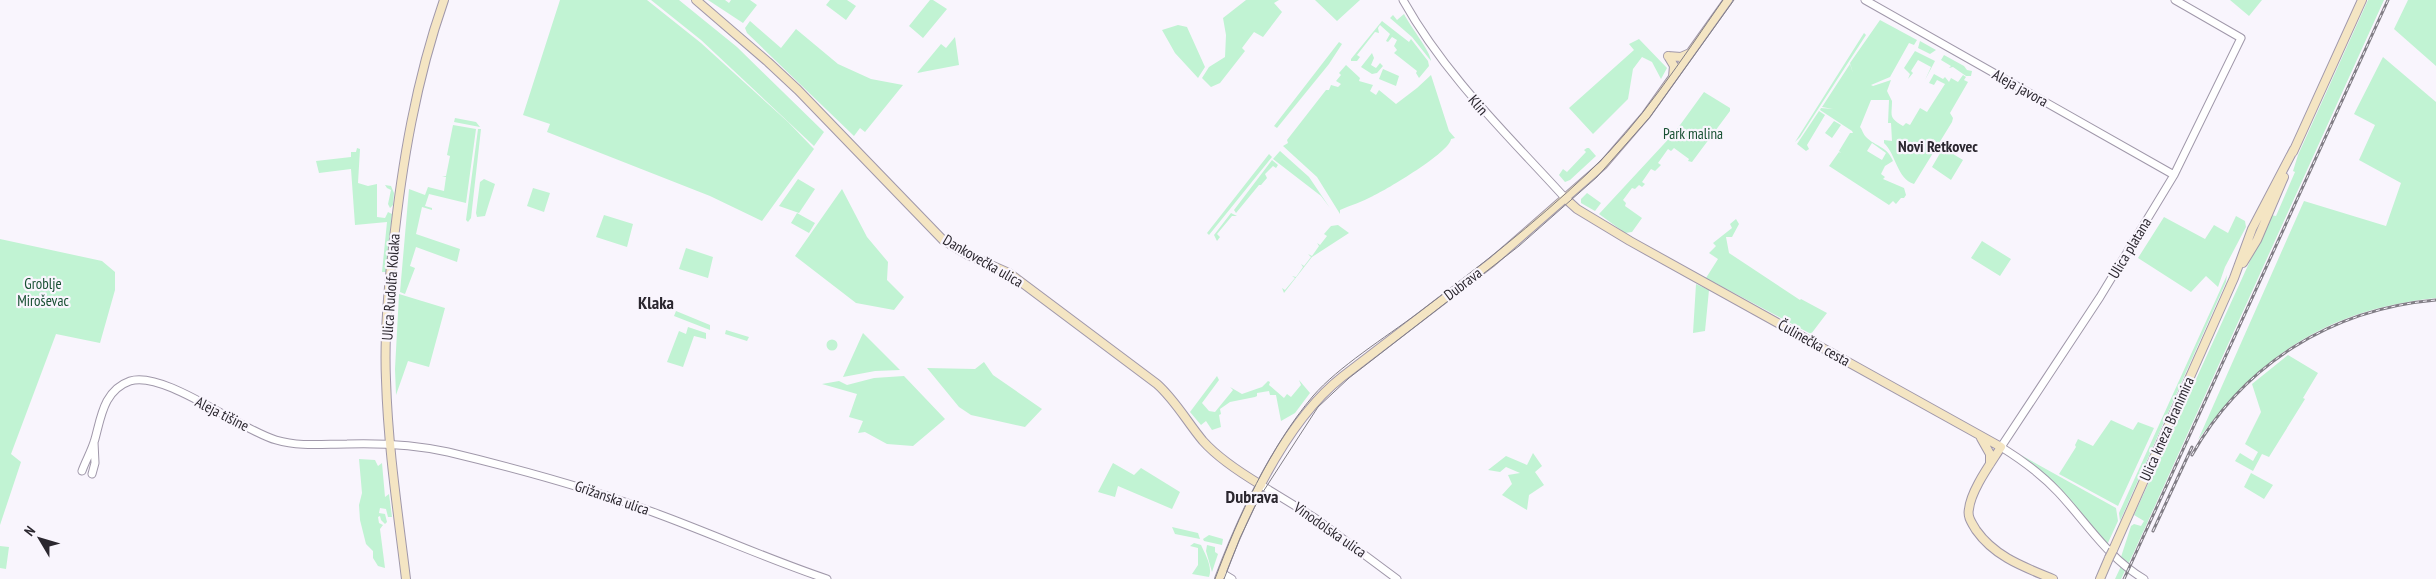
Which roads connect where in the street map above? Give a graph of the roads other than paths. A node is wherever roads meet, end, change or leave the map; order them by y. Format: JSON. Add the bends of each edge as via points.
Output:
{"nodes":[{"id":1,"x":444,"y":0,"type":"edge"},
{"id":2,"x":696,"y":0,"type":"edge"},
{"id":3,"x":1404,"y":0,"type":"edge"},
{"id":4,"x":1728,"y":0,"type":"edge"},
{"id":5,"x":1865,"y":0,"type":"edge"},
{"id":6,"x":2175,"y":0,"type":"edge"},
{"id":7,"x":2362,"y":0,"type":"edge"},
{"id":8,"x":1690,"y":53,"type":"junction"},
{"id":9,"x":1672,"y":79,"type":"junction"},
{"id":10,"x":2174,"y":175,"type":"junction"},
{"id":11,"x":1566,"y":200,"type":"junction"},
{"id":12,"x":1979,"y":435,"type":"junction"},
{"id":13,"x":94,"y":442,"type":"junction"},
{"id":14,"x":389,"y":445,"type":"junction"},
{"id":15,"x":2001,"y":447,"type":"junction"},
{"id":16,"x":1989,"y":468,"type":"junction"},
{"id":17,"x":82,"y":470,"type":"dead end"},
{"id":18,"x":92,"y":474,"type":"dead end"},
{"id":19,"x":1261,"y":485,"type":"junction"},
{"id":20,"x":1221,"y":576,"type":"edge"},
{"id":21,"x":406,"y":579,"type":"edge"},
{"id":22,"x":828,"y":579,"type":"edge"},
{"id":23,"x":1232,"y":579,"type":"edge"},
{"id":24,"x":1397,"y":579,"type":"edge"},
{"id":25,"x":2053,"y":579,"type":"edge"},
{"id":26,"x":2100,"y":579,"type":"edge"},
{"id":27,"x":2144,"y":579,"type":"edge"}],
"edges":[{"from":1,"to":14,"type":"main road","name":"Ulica Rudolfa Kolaka","via":[[421,74],[396,222],[386,347]]},
{"from":2,"to":19,"type":"main road","name":"Dankovečka ulica","via":[[768,62],[943,240],[1009,273],[1157,384],[1211,448]]},
{"from":3,"to":11,"type":"street","name":"Klin","via":[[1430,45],[1458,82]]},
{"from":4,"to":8,"type":"main road","name":"Dubrava"},
{"from":5,"to":10,"type":"street","name":"Aleja javora"},
{"from":6,"to":10,"type":"street","name":"Ulica platana","via":[[2241,38]]},
{"from":7,"to":26,"type":"main road","name":"Ulica kneza Branimira","bridge":true,"via":[[2294,149],[2257,240],[2234,278]]},
{"from":8,"to":9,"type":"main road","name":"Dubrava"},
{"from":8,"to":9,"type":"main road","via":[[1681,57],[1668,56],[1674,66]]},
{"from":9,"to":11,"type":"main road","name":"Dubrava","via":[[1617,150]]},
{"from":10,"to":15,"type":"street","name":"Ulica platana","via":[[2100,297]]},
{"from":11,"to":12,"type":"main road","name":"Čulinečka cesta","via":[[1630,241]]},
{"from":11,"to":19,"type":"main road","name":"Dubrava","via":[[1492,262],[1324,392],[1304,416]]},
{"from":12,"to":15,"type":"main road","name":"Čulinečka cesta"},
{"from":12,"to":16,"type":"main road","via":[[1990,454]]},
{"from":13,"to":14,"type":"street","name":"Aleja tišine","via":[[109,398],[123,385],[144,379],[178,391],[276,440],[306,445]]},
{"from":13,"to":17,"type":"street","name":"Aleja tišine"},
{"from":13,"to":18,"type":"street","name":"Aleja tišine"},
{"from":14,"to":21,"type":"main road","name":"Ulica Rudolfa Kolaka"},
{"from":14,"to":22,"type":"street","name":"Grižanska ulica","via":[[445,452],[568,483]]},
{"from":15,"to":16,"type":"main road"},
{"from":15,"to":27,"type":"street","via":[[2052,486],[2109,553]]},
{"from":16,"to":25,"type":"main road","via":[[1972,497],[1968,512],[1976,529],[2008,559]]},
{"from":19,"to":20,"type":"main road","name":"Dubrava"},
{"from":19,"to":24,"type":"street","name":"Vinodolska ulica","via":[[1316,519]]},
{"from":20,"to":23,"type":"street"}]}
